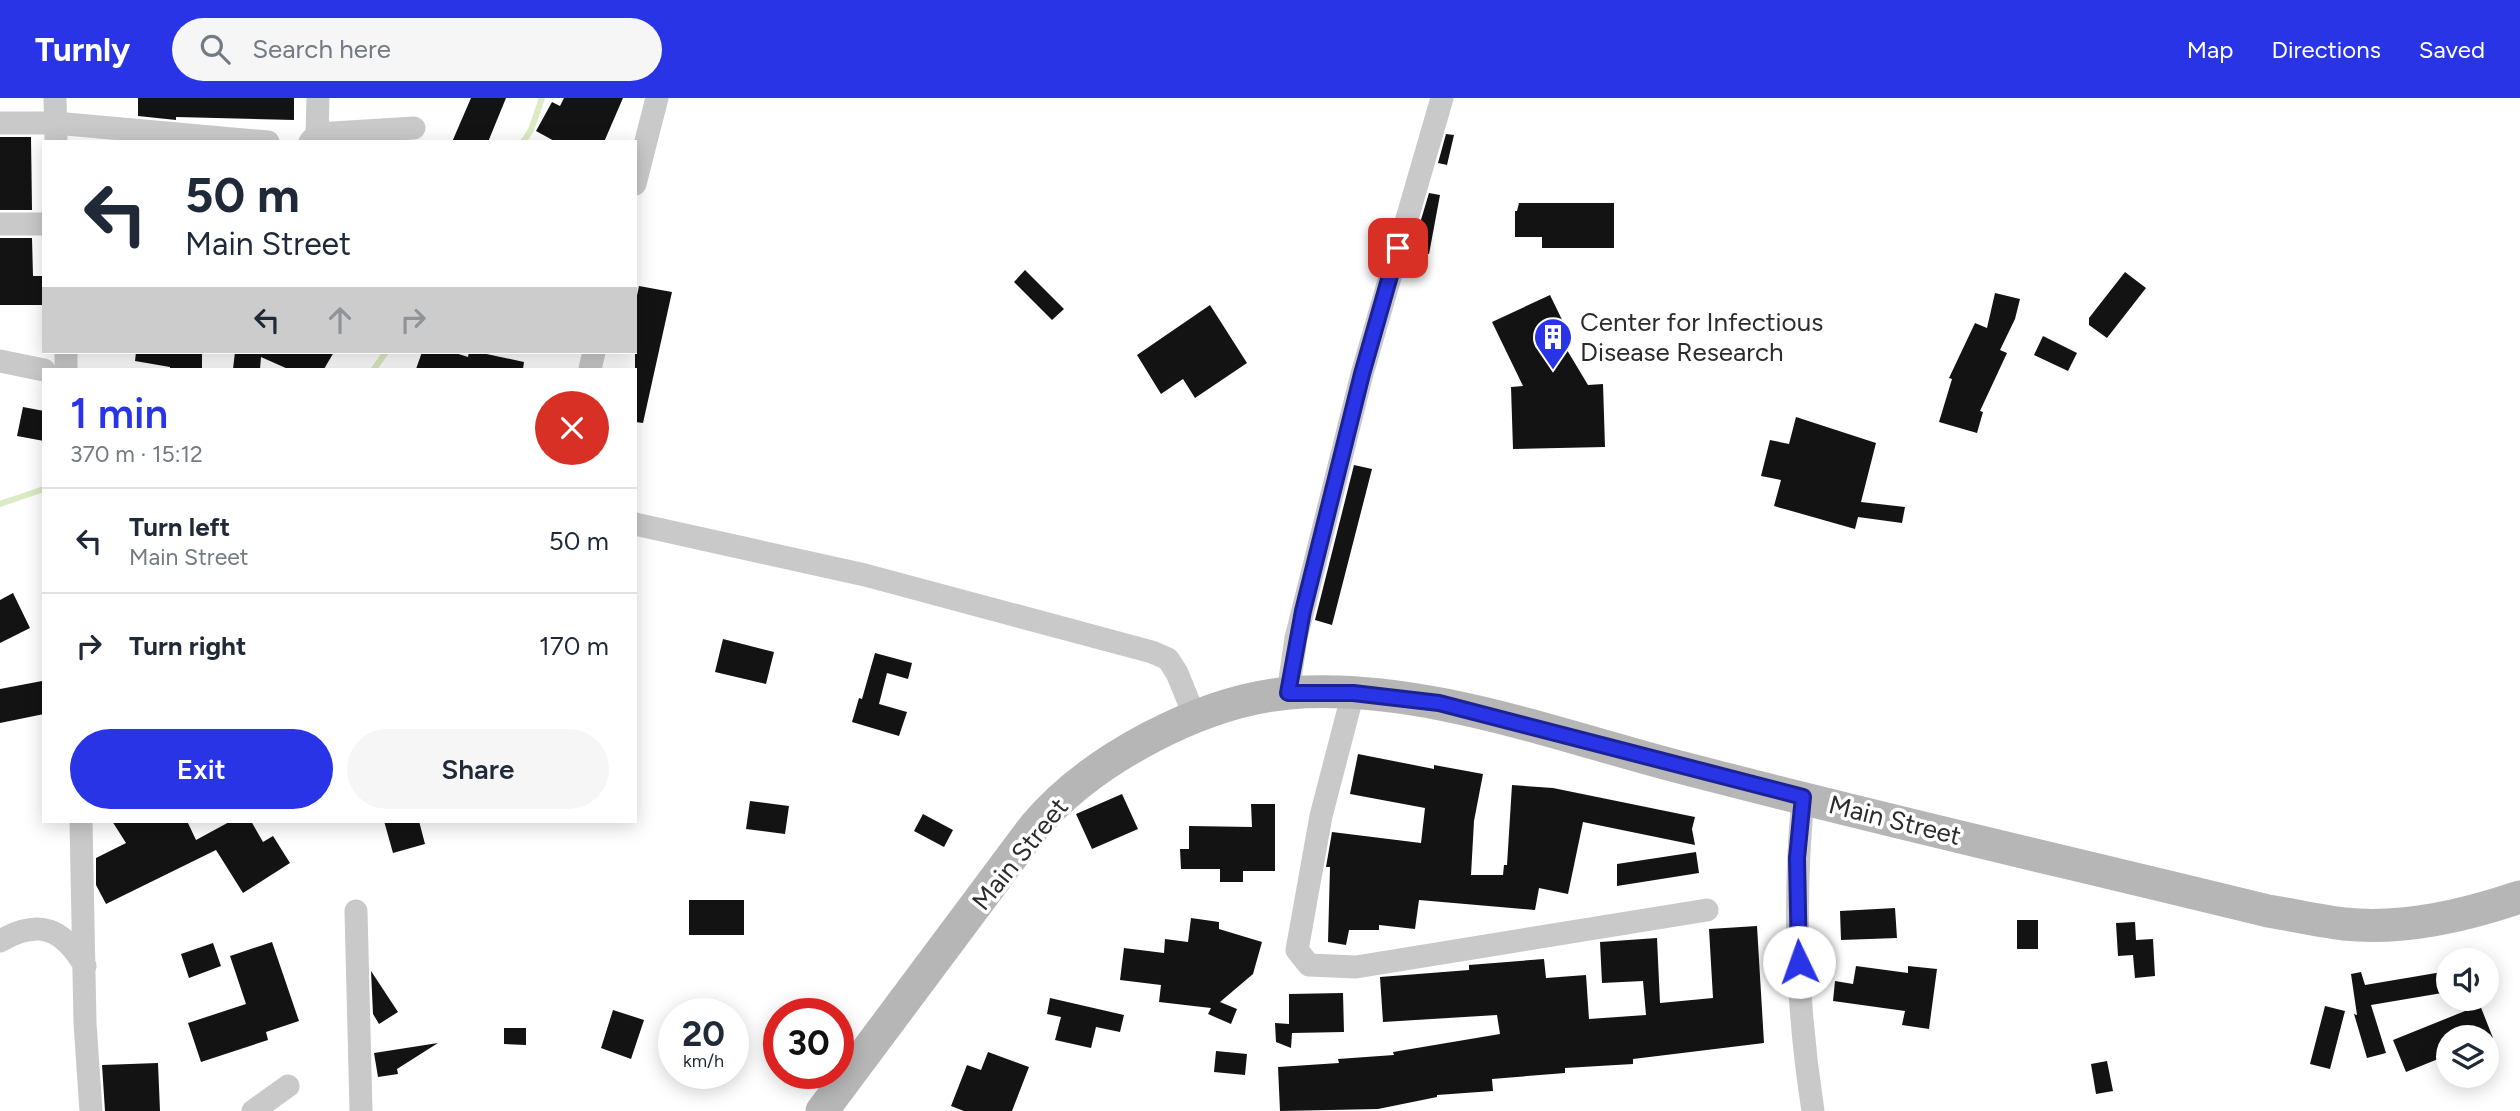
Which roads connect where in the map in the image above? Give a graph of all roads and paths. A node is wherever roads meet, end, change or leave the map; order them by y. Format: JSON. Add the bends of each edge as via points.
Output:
{"nodes":[{"id":1,"x":55,"y":98,"type":"edge"},
{"id":2,"x":318,"y":98,"type":"edge"},
{"id":3,"x":657,"y":98,"type":"edge"},
{"id":4,"x":1441,"y":98,"type":"edge"},
{"id":5,"x":0,"y":124,"type":"edge"},
{"id":6,"x":414,"y":128,"type":"dead end"},
{"id":7,"x":56,"y":133,"type":"edge"},
{"id":8,"x":314,"y":138,"type":"edge"},
{"id":9,"x":221,"y":140,"type":"edge"},
{"id":10,"x":637,"y":176,"type":"edge"},
{"id":11,"x":0,"y":224,"type":"edge"},
{"id":12,"x":42,"y":224,"type":"edge"},
{"id":13,"x":0,"y":361,"type":"edge"},
{"id":14,"x":42,"y":370,"type":"edge"},
{"id":15,"x":637,"y":524,"type":"edge"},
{"id":16,"x":1288,"y":693,"type":"junction"},
{"id":17,"x":1353,"y":693,"type":"junction"},
{"id":18,"x":1195,"y":716,"type":"junction"},
{"id":19,"x":1803,"y":797,"type":"junction"},
{"id":20,"x":81,"y":823,"type":"edge"},
{"id":21,"x":2520,"y":897,"type":"edge"},
{"id":22,"x":1707,"y":910,"type":"dead end"},
{"id":23,"x":356,"y":911,"type":"dead end"},
{"id":24,"x":0,"y":941,"type":"edge"},
{"id":25,"x":85,"y":966,"type":"junction"},
{"id":26,"x":288,"y":1086,"type":"dead end"},
{"id":27,"x":91,"y":1111,"type":"edge"},
{"id":28,"x":253,"y":1111,"type":"edge"},
{"id":29,"x":361,"y":1111,"type":"edge"},
{"id":30,"x":822,"y":1111,"type":"edge"},
{"id":31,"x":1813,"y":1111,"type":"edge"}],
"edges":[{"from":1,"to":7,"type":"street"},
{"from":2,"to":8,"type":"street"},
{"from":3,"to":10,"type":"street"},
{"from":4,"to":16,"type":"street","via":[[1362,374],[1296,638]]},
{"from":5,"to":7,"type":"street"},
{"from":6,"to":8,"type":"street"},
{"from":7,"to":9,"type":"street"},
{"from":11,"to":12,"type":"street"},
{"from":13,"to":14,"type":"street"},
{"from":15,"to":18,"type":"street","via":[[865,575],[1152,652],[1168,659]]},
{"from":16,"to":17,"type":"main road","name":"Main Street"},
{"from":16,"to":18,"type":"main road","name":"Main Street"},
{"from":17,"to":19,"type":"main road","name":"Main Street","via":[[1439,703]]},
{"from":17,"to":22,"type":"street","via":[[1321,816],[1297,950],[1309,965],[1356,967]]},
{"from":18,"to":30,"type":"main road","name":"Main Street","via":[[1142,742],[1046,814]]},
{"from":19,"to":21,"type":"main road","name":"Main Street","via":[[2269,911],[2344,924],[2390,926],[2463,916]]},
{"from":19,"to":31,"type":"street","via":[[1797,936]]},
{"from":20,"to":25,"type":"street"},
{"from":23,"to":29,"type":"street"},
{"from":24,"to":25,"type":"street","via":[[38,928],[58,933],[74,947]]},
{"from":25,"to":27,"type":"street"},
{"from":26,"to":28,"type":"street"}]}
